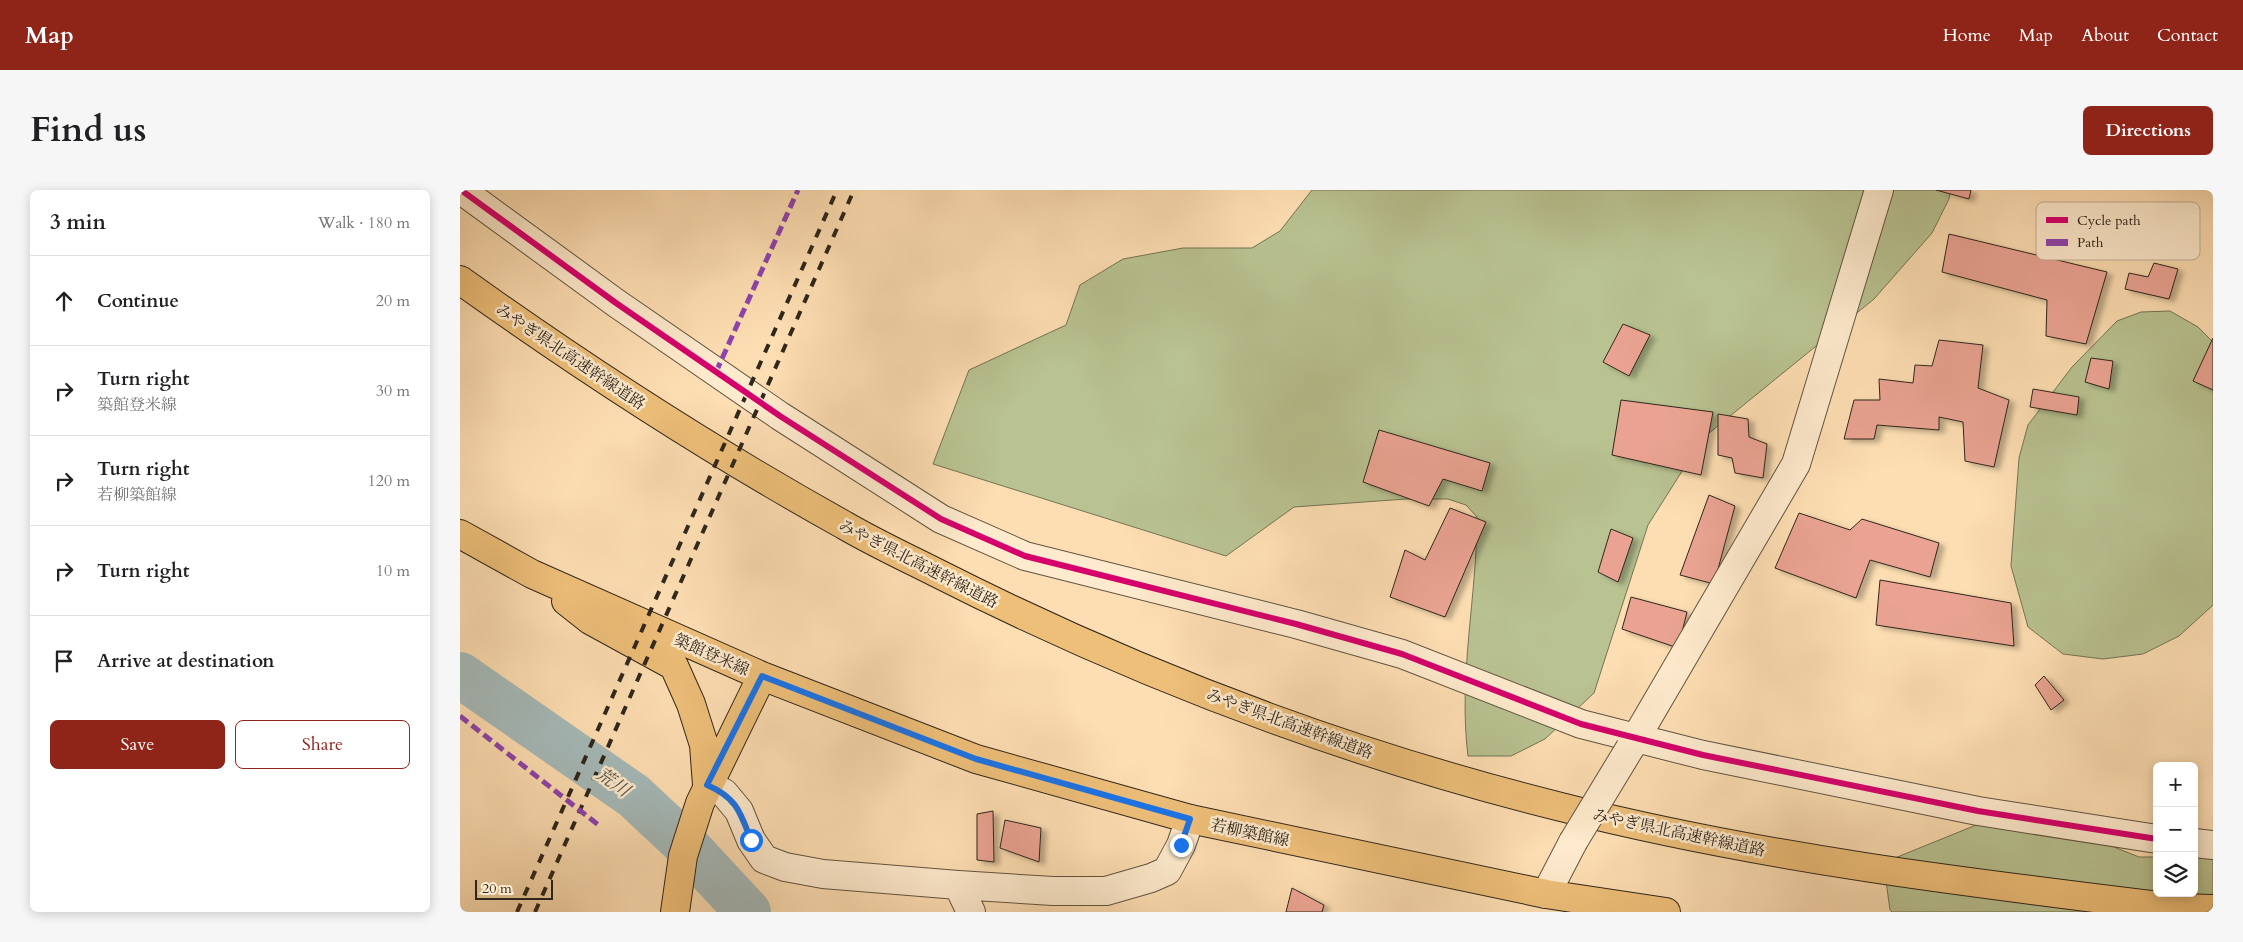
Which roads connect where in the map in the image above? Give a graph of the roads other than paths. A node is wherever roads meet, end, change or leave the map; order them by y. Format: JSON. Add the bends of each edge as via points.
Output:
{"nodes":[{"id":1,"x":461,"y":190,"type":"edge"},
{"id":2,"x":1879,"y":190,"type":"edge"},
{"id":3,"x":460,"y":280,"type":"edge"},
{"id":4,"x":460,"y":534,"type":"edge"},
{"id":5,"x":532,"y":574,"type":"junction"},
{"id":6,"x":762,"y":676,"type":"junction"},
{"id":7,"x":1633,"y":743,"type":"junction"},
{"id":8,"x":703,"y":794,"type":"junction"},
{"id":9,"x":1190,"y":819,"type":"junction"},
{"id":10,"x":2153,"y":838,"type":"edge"},
{"id":11,"x":2198,"y":843,"type":"edge"},
{"id":12,"x":2213,"y":845,"type":"edge"},
{"id":13,"x":958,"y":885,"type":"junction"},
{"id":14,"x":1546,"y":894,"type":"junction"},
{"id":15,"x":2213,"y":909,"type":"edge"},
{"id":16,"x":675,"y":912,"type":"edge"},
{"id":17,"x":971,"y":912,"type":"edge"},
{"id":18,"x":1666,"y":912,"type":"edge"}],
"edges":[{"from":1,"to":7,"type":"street","via":[[764,405],[941,519],[1025,556],[1402,654]]},
{"from":2,"to":7,"type":"street","via":[[1796,464]]},
{"from":3,"to":15,"type":"main road","name":"みやぎ県北高速幹線道路","via":[[554,348],[845,526],[1022,616],[1163,677],[1300,730],[1560,807],[1689,837],[1950,880],[2176,908]]},
{"from":4,"to":5,"type":"main road","name":"築館登米線"},
{"from":5,"to":6,"type":"main road","name":"築館登米線"},
{"from":5,"to":8,"type":"main road","via":[[590,620],[674,666],[704,745]]},
{"from":6,"to":8,"type":"main road","name":"築館登米線"},
{"from":6,"to":9,"type":"main road","name":"若柳築館線","via":[[976,759]]},
{"from":7,"to":10,"type":"street","via":[[1978,811]]},
{"from":7,"to":14,"type":"street","bridge":true,"via":[[1573,842]]},
{"from":8,"to":13,"type":"street","via":[[724,793],[739,811],[751,840],[764,859],[785,867],[823,874]]},
{"from":8,"to":16,"type":"main road","name":"築館登米線","via":[[683,856]]},
{"from":9,"to":13,"type":"street","via":[[1167,871],[1151,878],[1106,890],[1053,891]]},
{"from":9,"to":14,"type":"main road","name":"若柳築館線"},
{"from":11,"to":12,"type":"street"},
{"from":13,"to":17,"type":"street"},
{"from":14,"to":18,"type":"main road","name":"若柳築館線"}]}
